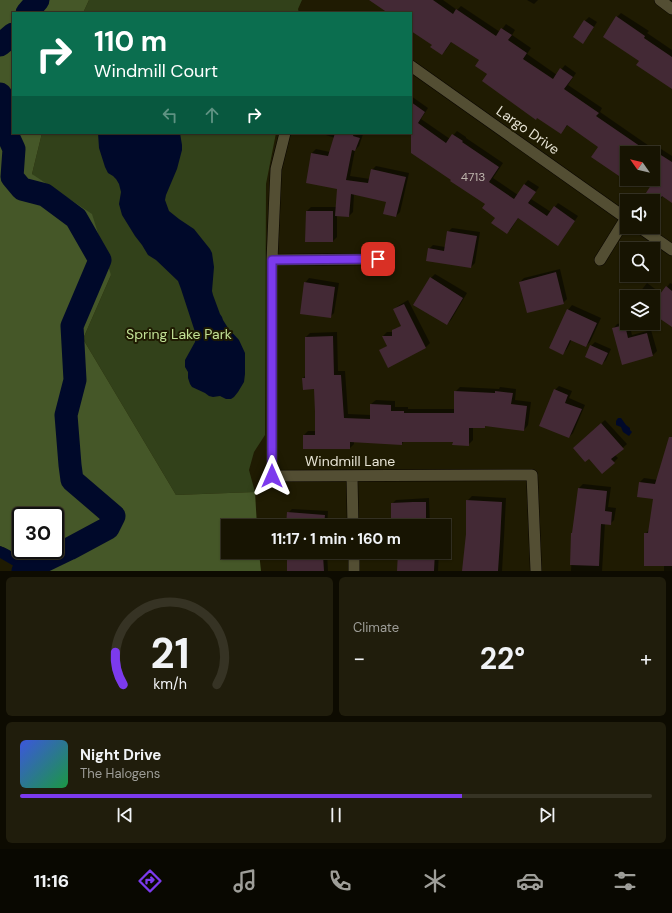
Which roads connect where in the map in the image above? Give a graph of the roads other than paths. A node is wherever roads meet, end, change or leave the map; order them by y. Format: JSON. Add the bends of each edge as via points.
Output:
{"nodes":[{"id":1,"x":660,"y":0,"type":"edge"},
{"id":2,"x":672,"y":9,"type":"edge"},
{"id":3,"x":412,"y":67,"type":"edge"},
{"id":4,"x":285,"y":134,"type":"edge"},
{"id":5,"x":620,"y":214,"type":"edge"},
{"id":6,"x":620,"y":228,"type":"edge"},
{"id":7,"x":649,"y":234,"type":"edge"},
{"id":8,"x":672,"y":250,"type":"edge"},
{"id":9,"x":378,"y":259,"type":"dead end"},
{"id":10,"x":272,"y":260,"type":"junction"},
{"id":11,"x":600,"y":260,"type":"dead end"},
{"id":12,"x":352,"y":476,"type":"junction"},
{"id":13,"x":353,"y":519,"type":"edge"},
{"id":14,"x":354,"y":559,"type":"edge"},
{"id":15,"x":354,"y":571,"type":"edge"},
{"id":16,"x":536,"y":571,"type":"edge"}],
"edges":[{"from":1,"to":2,"type":"street"},
{"from":3,"to":5,"type":"street","name":"Largo Drive"},
{"from":4,"to":10,"type":"street","name":"Windmill Lane","via":[[276,169]]},
{"from":6,"to":11,"type":"street"},
{"from":7,"to":8,"type":"street"},
{"from":9,"to":10,"type":"street"},
{"from":10,"to":12,"type":"street","name":"Windmill Lane","via":[[272,476]]},
{"from":12,"to":13,"type":"street"},
{"from":12,"to":16,"type":"street","name":"Windmill Lane","via":[[532,475]]},
{"from":14,"to":15,"type":"street"}]}
